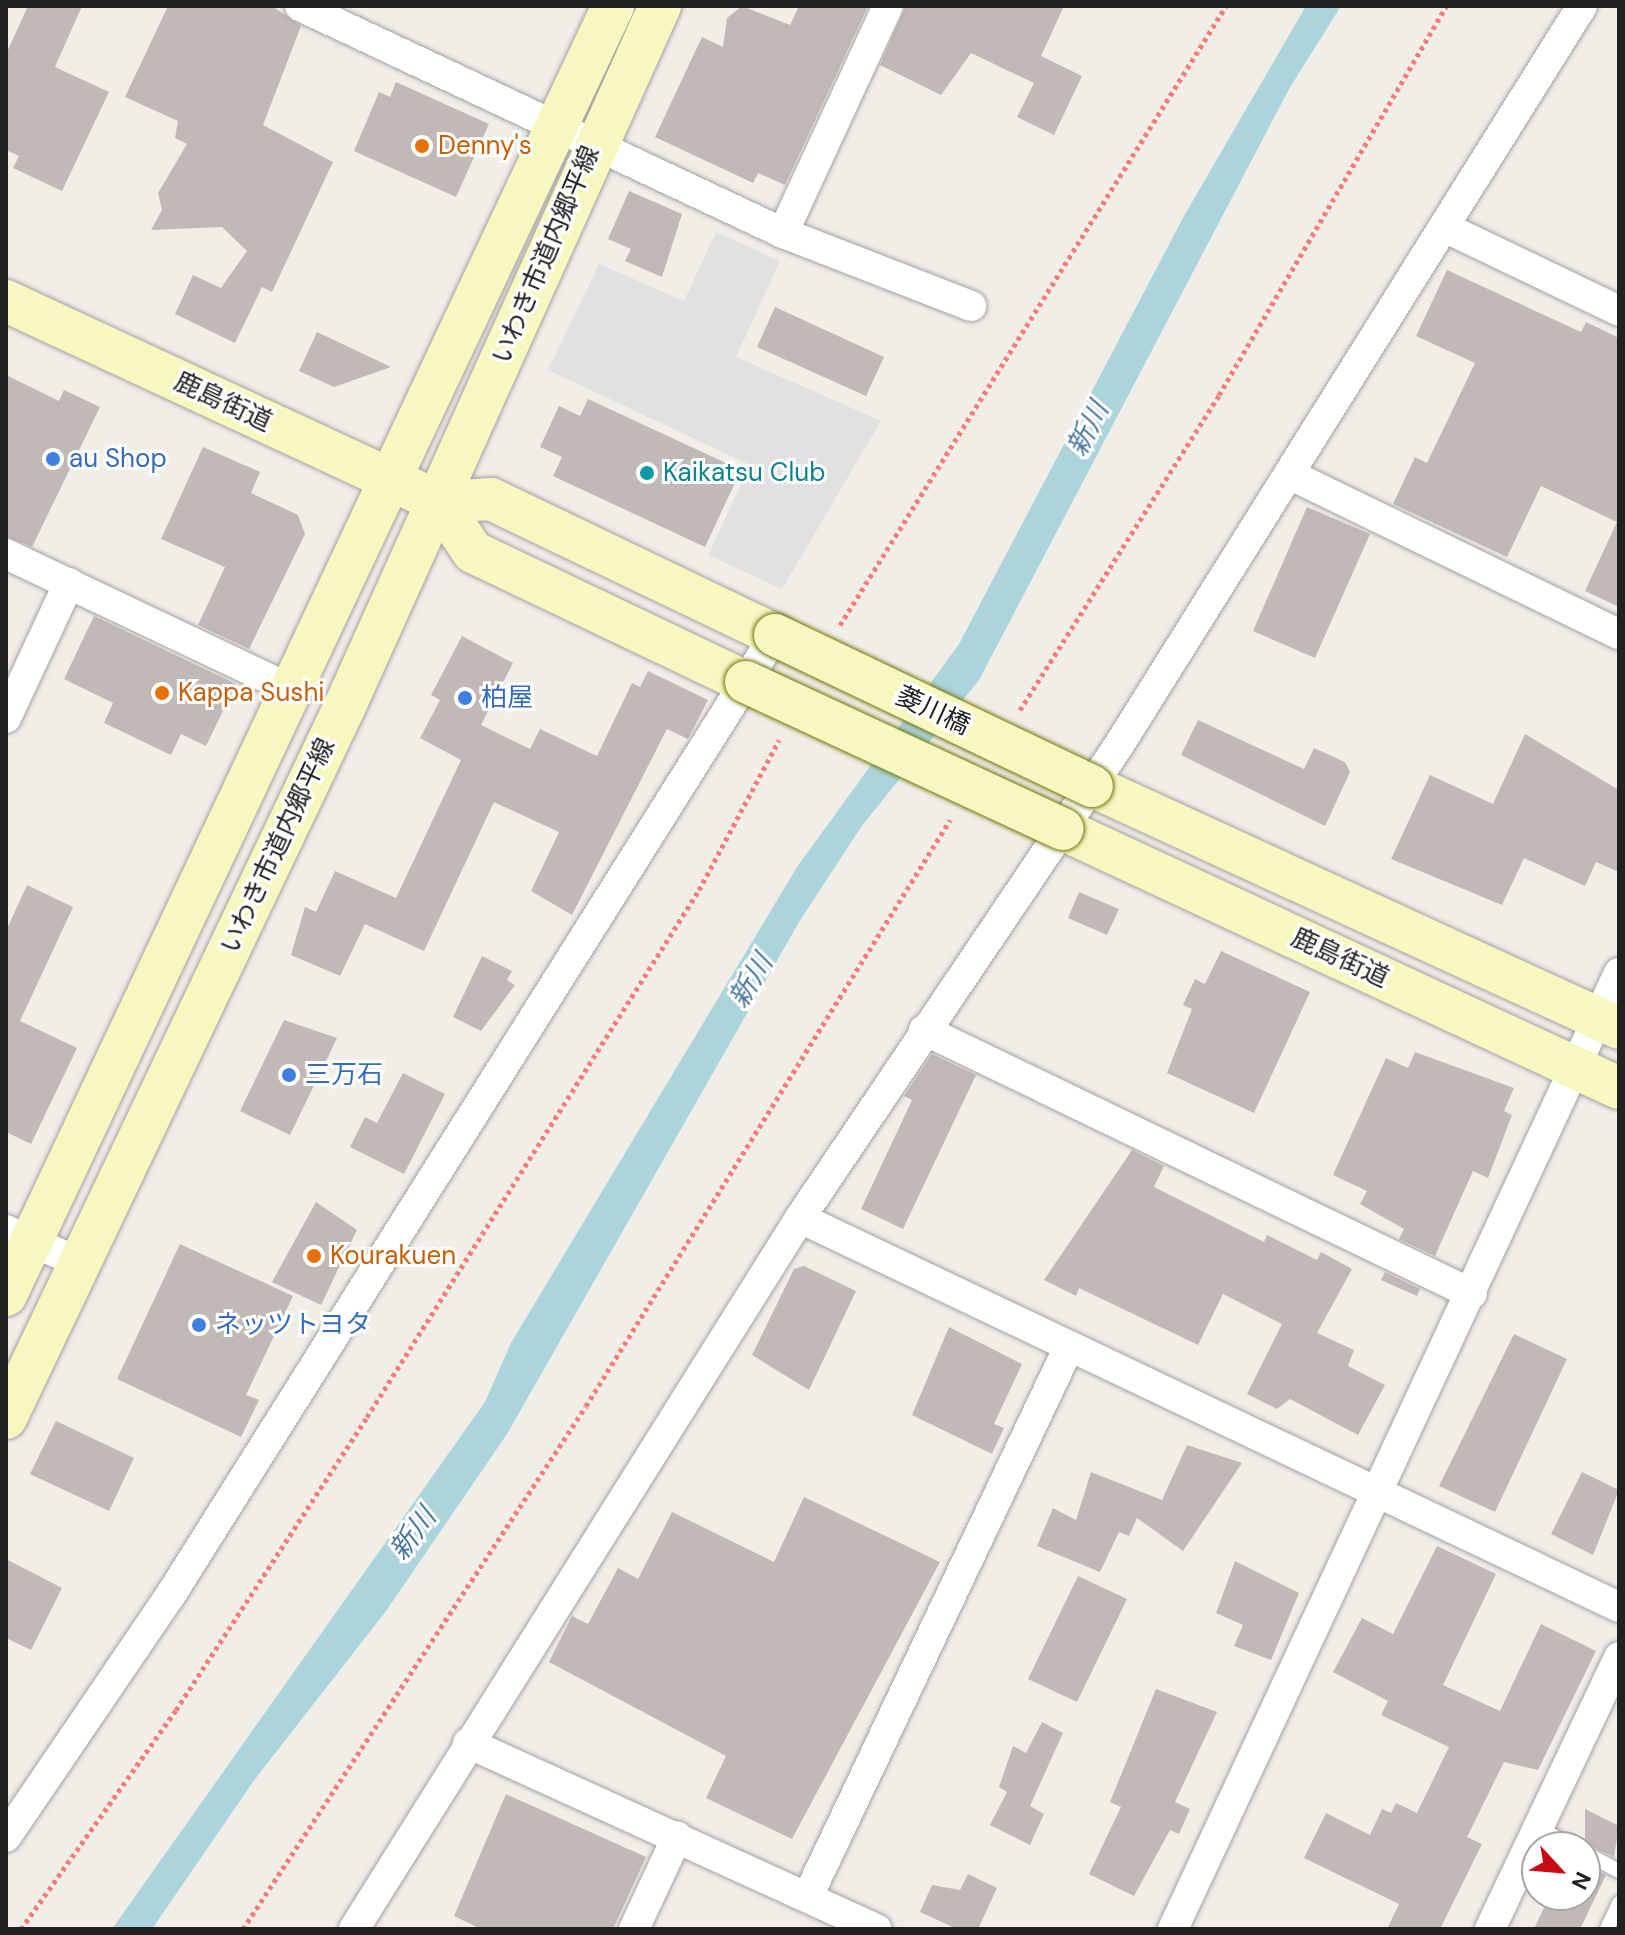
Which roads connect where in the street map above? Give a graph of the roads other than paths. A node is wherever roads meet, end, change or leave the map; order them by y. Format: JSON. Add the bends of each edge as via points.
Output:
{"nodes":[{"id":1,"x":300,"y":6,"type":"edge"},
{"id":2,"x":613,"y":6,"type":"edge"},
{"id":3,"x":660,"y":6,"type":"edge"},
{"id":4,"x":888,"y":6,"type":"edge"},
{"id":5,"x":1582,"y":6,"type":"edge"},
{"id":6,"x":555,"y":127,"type":"junction"},
{"id":7,"x":594,"y":143,"type":"junction"},
{"id":8,"x":1444,"y":227,"type":"junction"},
{"id":9,"x":783,"y":233,"type":"junction"},
{"id":10,"x":6,"y":301,"type":"edge"},
{"id":11,"x":971,"y":306,"type":"dead end"},
{"id":12,"x":1619,"y":311,"type":"edge"},
{"id":13,"x":1291,"y":475,"type":"junction"},
{"id":14,"x":392,"y":480,"type":"junction"},
{"id":15,"x":439,"y":502,"type":"junction"},
{"id":16,"x":6,"y":554,"type":"edge"},
{"id":17,"x":69,"y":583,"type":"junction"},
{"id":18,"x":1619,"y":634,"type":"edge"},
{"id":19,"x":775,"y":635,"type":"junction"},
{"id":20,"x":746,"y":682,"type":"junction"},
{"id":21,"x":295,"y":691,"type":"junction"},
{"id":22,"x":6,"y":718,"type":"edge"},
{"id":23,"x":1092,"y":786,"type":"junction"},
{"id":24,"x":1062,"y":829,"type":"junction"},
{"id":25,"x":1619,"y":973,"type":"edge"},
{"id":26,"x":1609,"y":1023,"type":"edge"},
{"id":27,"x":924,"y":1030,"type":"junction"},
{"id":28,"x":1576,"y":1068,"type":"junction"},
{"id":29,"x":1619,"y":1088,"type":"edge"},
{"id":30,"x":800,"y":1218,"type":"junction"},
{"id":31,"x":18,"y":1236,"type":"edge"},
{"id":32,"x":80,"y":1263,"type":"junction"},
{"id":33,"x":1472,"y":1294,"type":"junction"},
{"id":34,"x":6,"y":1295,"type":"edge"},
{"id":35,"x":1067,"y":1351,"type":"junction"},
{"id":36,"x":6,"y":1418,"type":"edge"},
{"id":37,"x":1379,"y":1495,"type":"junction"},
{"id":38,"x":1619,"y":1607,"type":"edge"},
{"id":39,"x":1619,"y":1657,"type":"edge"},
{"id":40,"x":468,"y":1743,"type":"junction"},
{"id":41,"x":1538,"y":1828,"type":"junction"},
{"id":42,"x":1544,"y":1831,"type":"edge"},
{"id":43,"x":6,"y":1837,"type":"edge"},
{"id":44,"x":677,"y":1837,"type":"junction"},
{"id":45,"x":1601,"y":1861,"type":"edge"},
{"id":46,"x":1619,"y":1871,"type":"edge"},
{"id":47,"x":808,"y":1896,"type":"junction"},
{"id":48,"x":1619,"y":1903,"type":"edge"},
{"id":49,"x":354,"y":1929,"type":"edge"},
{"id":50,"x":634,"y":1929,"type":"edge"},
{"id":51,"x":877,"y":1929,"type":"edge"},
{"id":52,"x":1173,"y":1929,"type":"edge"},
{"id":53,"x":1490,"y":1929,"type":"edge"},
{"id":54,"x":1607,"y":1929,"type":"edge"}],
"edges":[{"from":1,"to":6,"type":"street"},
{"from":2,"to":6,"type":"street","name":"いわき市道内郷平線"},
{"from":3,"to":7,"type":"street","name":"いわき市道内郷平線"},
{"from":4,"to":9,"type":"street"},
{"from":5,"to":8,"type":"street"},
{"from":6,"to":7,"type":"street"},
{"from":6,"to":14,"type":"street","name":"いわき市道内郷平線"},
{"from":7,"to":9,"type":"street"},
{"from":7,"to":15,"type":"street","name":"いわき市道内郷平線"},
{"from":8,"to":12,"type":"street"},
{"from":8,"to":13,"type":"street"},
{"from":9,"to":11,"type":"street"},
{"from":10,"to":14,"type":"street","name":"鹿島街道"},
{"from":13,"to":18,"type":"street"},
{"from":13,"to":23,"type":"street"},
{"from":14,"to":15,"type":"street","name":"鹿島街道"},
{"from":14,"to":21,"type":"street","name":"いわき市道内郷平線"},
{"from":15,"to":19,"type":"street","name":"鹿島街道","via":[[491,499]]},
{"from":15,"to":20,"type":"street","via":[[473,552]]},
{"from":15,"to":32,"type":"street","name":"いわき市道内郷平線"},
{"from":16,"to":17,"type":"street"},
{"from":17,"to":21,"type":"street"},
{"from":17,"to":22,"type":"street"},
{"from":19,"to":20,"type":"street"},
{"from":19,"to":23,"type":"street","name":"菱川橋","bridge":true},
{"from":20,"to":24,"type":"street","name":"菱川橋","bridge":true},
{"from":20,"to":43,"type":"street","via":[[170,1596]]},
{"from":21,"to":31,"type":"street","name":"いわき市道内郷平線"},
{"from":23,"to":24,"type":"street"},
{"from":23,"to":26,"type":"street","name":"鹿島街道"},
{"from":24,"to":27,"type":"street"},
{"from":24,"to":28,"type":"street","name":"鹿島街道"},
{"from":25,"to":26,"type":"street"},
{"from":26,"to":28,"type":"street"},
{"from":27,"to":30,"type":"street"},
{"from":27,"to":33,"type":"street"},
{"from":28,"to":29,"type":"street","name":"鹿島街道"},
{"from":28,"to":33,"type":"street"},
{"from":30,"to":35,"type":"street"},
{"from":30,"to":40,"type":"street"},
{"from":31,"to":32,"type":"street"},
{"from":31,"to":34,"type":"street","name":"いわき市道内郷平線"},
{"from":32,"to":36,"type":"street","name":"いわき市道内郷平線"},
{"from":33,"to":37,"type":"street"},
{"from":35,"to":37,"type":"street"},
{"from":35,"to":47,"type":"street"},
{"from":37,"to":38,"type":"street"},
{"from":37,"to":52,"type":"street"},
{"from":39,"to":41,"type":"street"},
{"from":40,"to":44,"type":"street"},
{"from":40,"to":49,"type":"street"},
{"from":41,"to":42,"type":"lane"},
{"from":41,"to":53,"type":"street"},
{"from":44,"to":47,"type":"street"},
{"from":44,"to":50,"type":"street"},
{"from":45,"to":46,"type":"lane"},
{"from":47,"to":51,"type":"street"},
{"from":48,"to":54,"type":"lane"}]}
